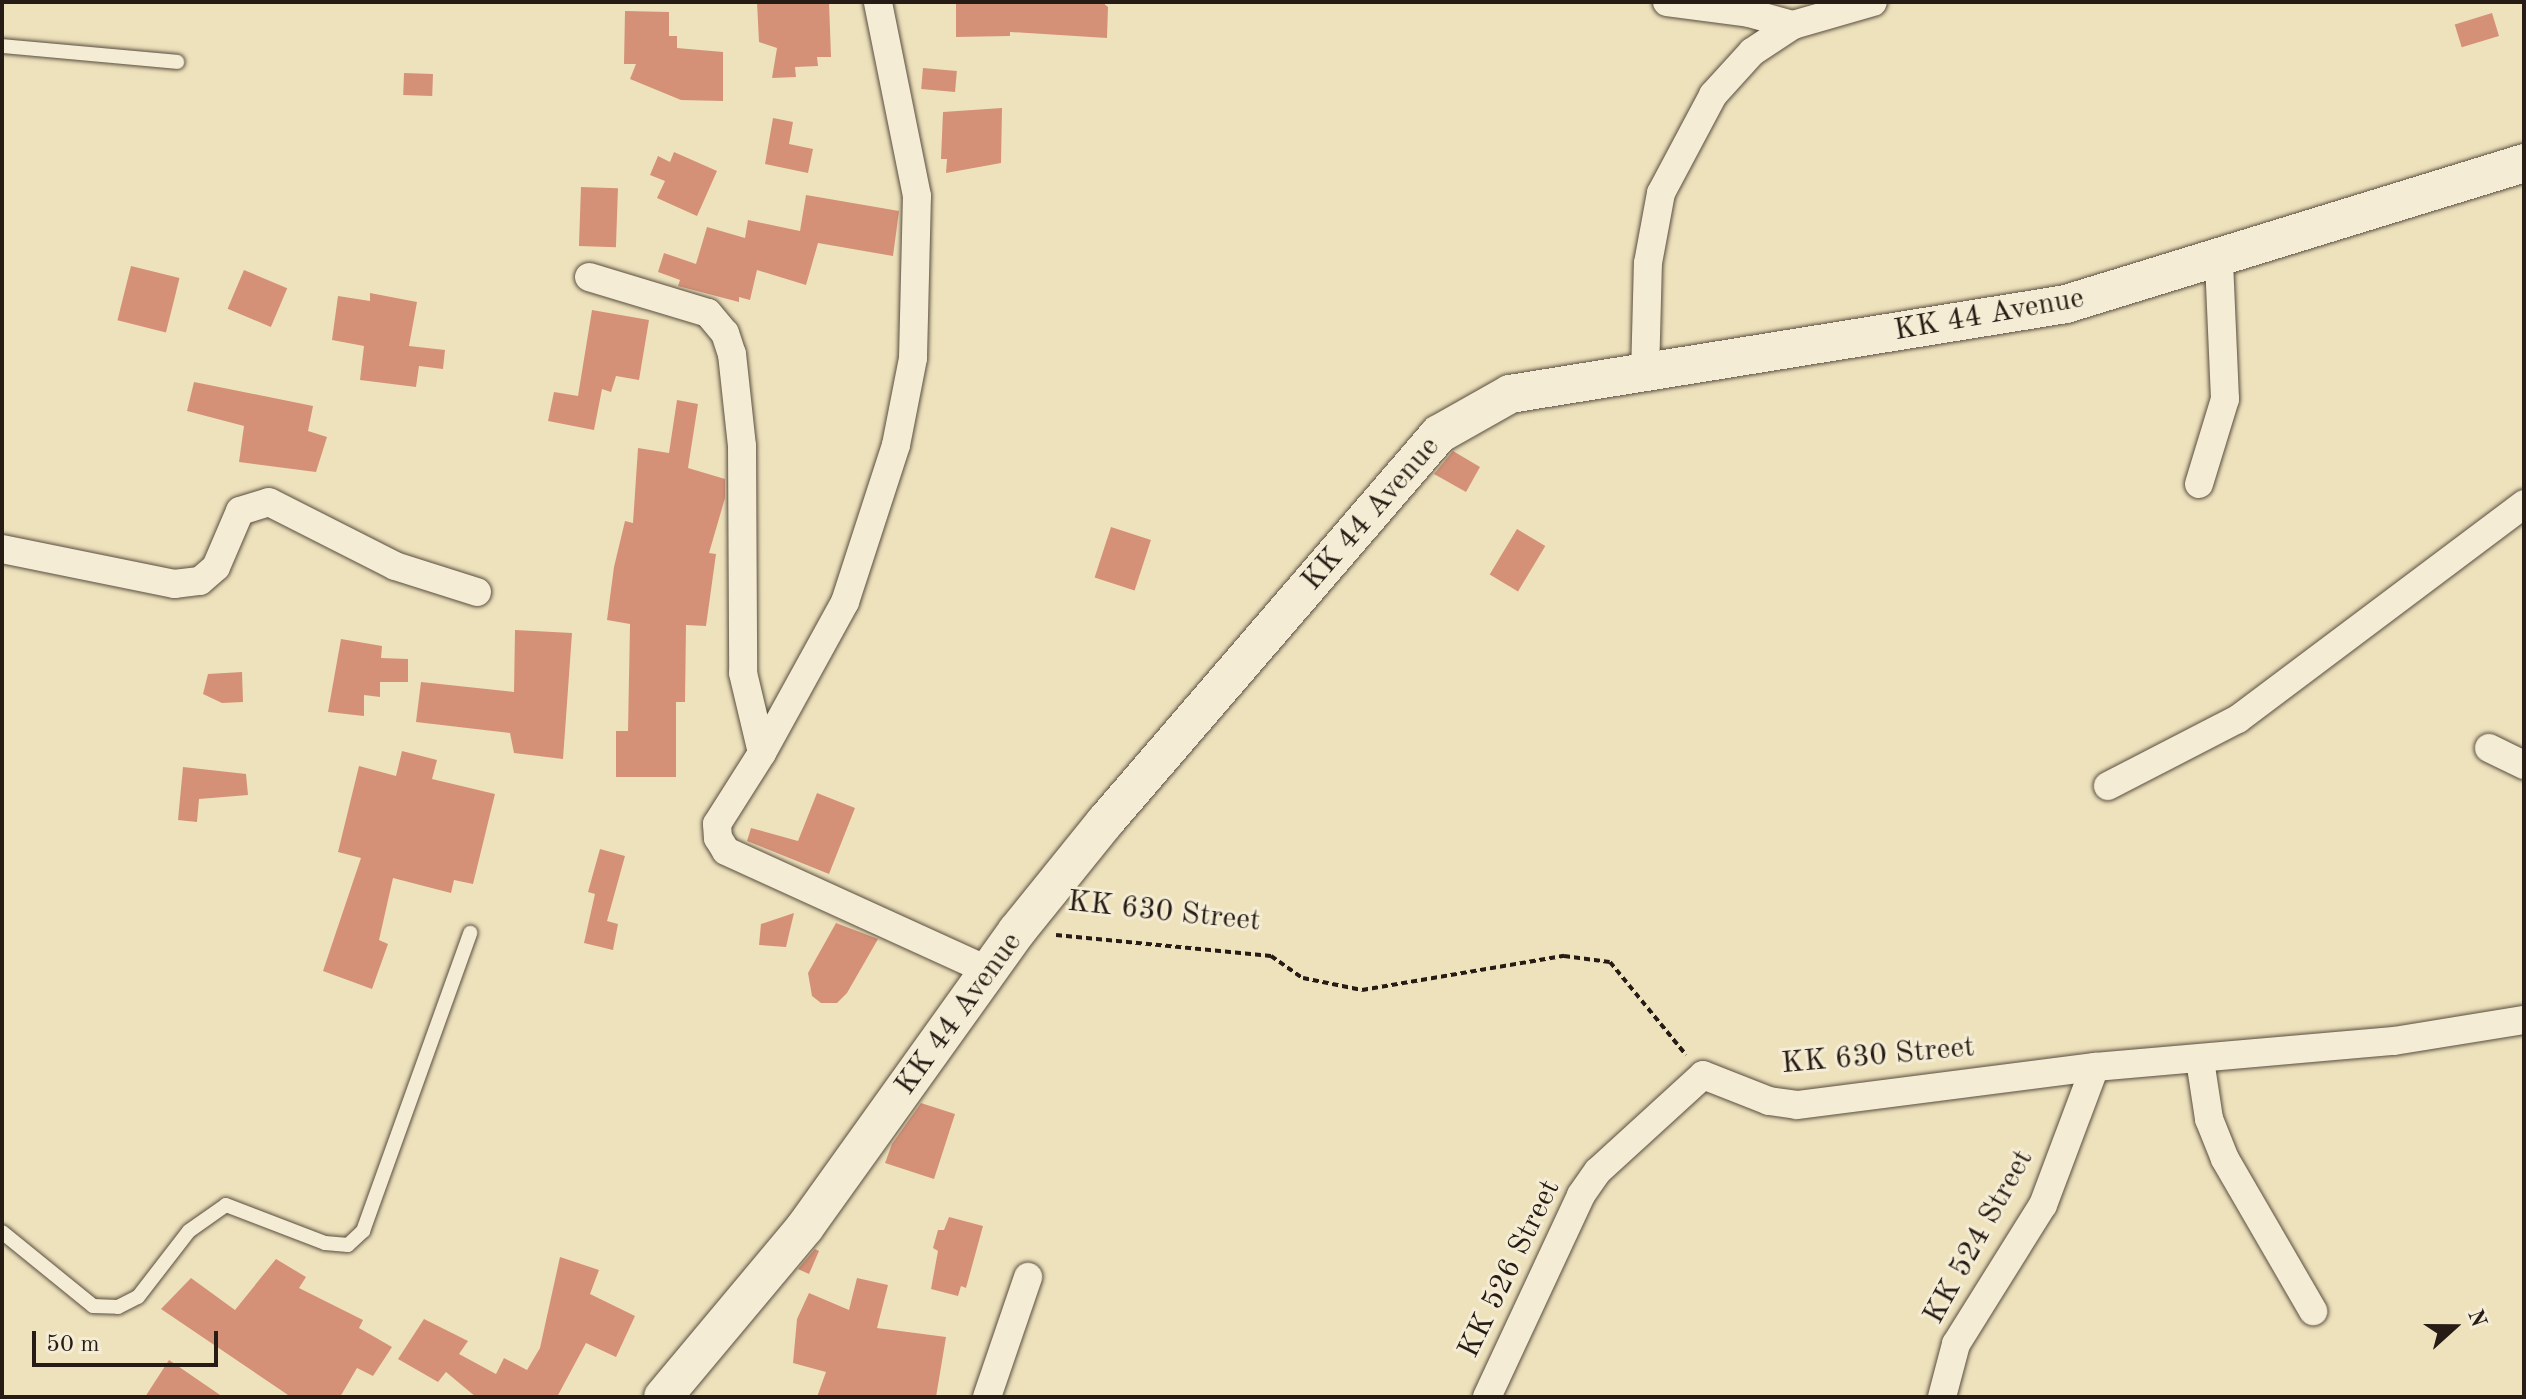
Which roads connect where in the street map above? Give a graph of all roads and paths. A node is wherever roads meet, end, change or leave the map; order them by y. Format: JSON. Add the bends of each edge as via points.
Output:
{"nodes":[{"id":1,"x":878,"y":2,"type":"edge"},
{"id":2,"x":1667,"y":2,"type":"edge"},
{"id":3,"x":1873,"y":2,"type":"edge"},
{"id":4,"x":1793,"y":25,"type":"junction"},
{"id":5,"x":2,"y":46,"type":"edge"},
{"id":6,"x":177,"y":62,"type":"dead end"},
{"id":7,"x":2524,"y":163,"type":"edge"},
{"id":8,"x":2219,"y":259,"type":"junction"},
{"id":9,"x":589,"y":277,"type":"dead end"},
{"id":10,"x":1645,"y":375,"type":"junction"},
{"id":11,"x":2199,"y":484,"type":"dead end"},
{"id":12,"x":2524,"y":504,"type":"edge"},
{"id":13,"x":2,"y":549,"type":"edge"},
{"id":14,"x":477,"y":592,"type":"dead end"},
{"id":15,"x":2489,"y":748,"type":"dead end"},
{"id":16,"x":762,"y":753,"type":"junction"},
{"id":17,"x":2524,"y":765,"type":"edge"},
{"id":18,"x":2108,"y":786,"type":"dead end"},
{"id":19,"x":1017,"y":931,"type":"junction"},
{"id":20,"x":470,"y":933,"type":"dead end"},
{"id":21,"x":991,"y":972,"type":"junction"},
{"id":22,"x":2524,"y":1020,"type":"edge"},
{"id":23,"x":2200,"y":1060,"type":"junction"},
{"id":24,"x":2095,"y":1067,"type":"junction"},
{"id":25,"x":1703,"y":1075,"type":"junction"},
{"id":26,"x":2,"y":1232,"type":"edge"},
{"id":27,"x":1028,"y":1277,"type":"dead end"},
{"id":28,"x":2313,"y":1311,"type":"dead end"},
{"id":29,"x":663,"y":1397,"type":"edge"},
{"id":30,"x":987,"y":1397,"type":"edge"},
{"id":31,"x":1487,"y":1397,"type":"edge"},
{"id":32,"x":1942,"y":1397,"type":"edge"}],
"edges":[{"from":1,"to":16,"type":"street","via":[[917,196],[913,358],[896,445],[845,602]]},
{"from":2,"to":4,"type":"street"},
{"from":3,"to":4,"type":"street"},
{"from":4,"to":10,"type":"street","via":[[1752,52],[1713,95],[1661,193],[1648,263]]},
{"from":5,"to":6,"type":"lane"},
{"from":7,"to":8,"type":"main road","name":"KK 44 Avenue"},
{"from":8,"to":10,"type":"main road","name":"KK 44 Avenue","via":[[2066,304]]},
{"from":8,"to":11,"type":"street","via":[[2225,399]]},
{"from":9,"to":16,"type":"street","via":[[679,301],[708,313],[725,333],[742,446],[743,673]]},
{"from":10,"to":19,"type":"main road","name":"KK 44 Avenue","via":[[1510,394],[1439,434]]},
{"from":12,"to":18,"type":"street","via":[[2238,719]]},
{"from":13,"to":14,"type":"street","via":[[174,584],[200,581],[216,567],[240,511],[269,502],[395,566]]},
{"from":15,"to":17,"type":"street"},
{"from":16,"to":21,"type":"street","via":[[717,824],[726,851]]},
{"from":19,"to":21,"type":"main road","name":"KK 44 Avenue"},
{"from":19,"to":25,"type":"path","name":"KK 630 Street","via":[[1271,956],[1303,978],[1362,990],[1564,956],[1610,962]]},
{"from":20,"to":26,"type":"lane","via":[[363,1231],[348,1245],[325,1243],[226,1205],[189,1231],[138,1297],[118,1307],[93,1306]]},
{"from":21,"to":29,"type":"main road","name":"KK 44 Avenue","via":[[805,1227]]},
{"from":22,"to":23,"type":"street","name":"KK 630 Street","via":[[2394,1041]]},
{"from":23,"to":24,"type":"street","name":"KK 630 Street"},
{"from":23,"to":28,"type":"street","via":[[2209,1119],[2225,1159]]},
{"from":24,"to":25,"type":"street","name":"KK 630 Street","via":[[1797,1105],[1769,1101]]},
{"from":24,"to":32,"type":"street","name":"KK 524 Street","via":[[2043,1205],[1956,1344]]},
{"from":25,"to":31,"type":"street","name":"KK 526 Street","via":[[1598,1171],[1581,1195]]},
{"from":27,"to":30,"type":"street"}]}
